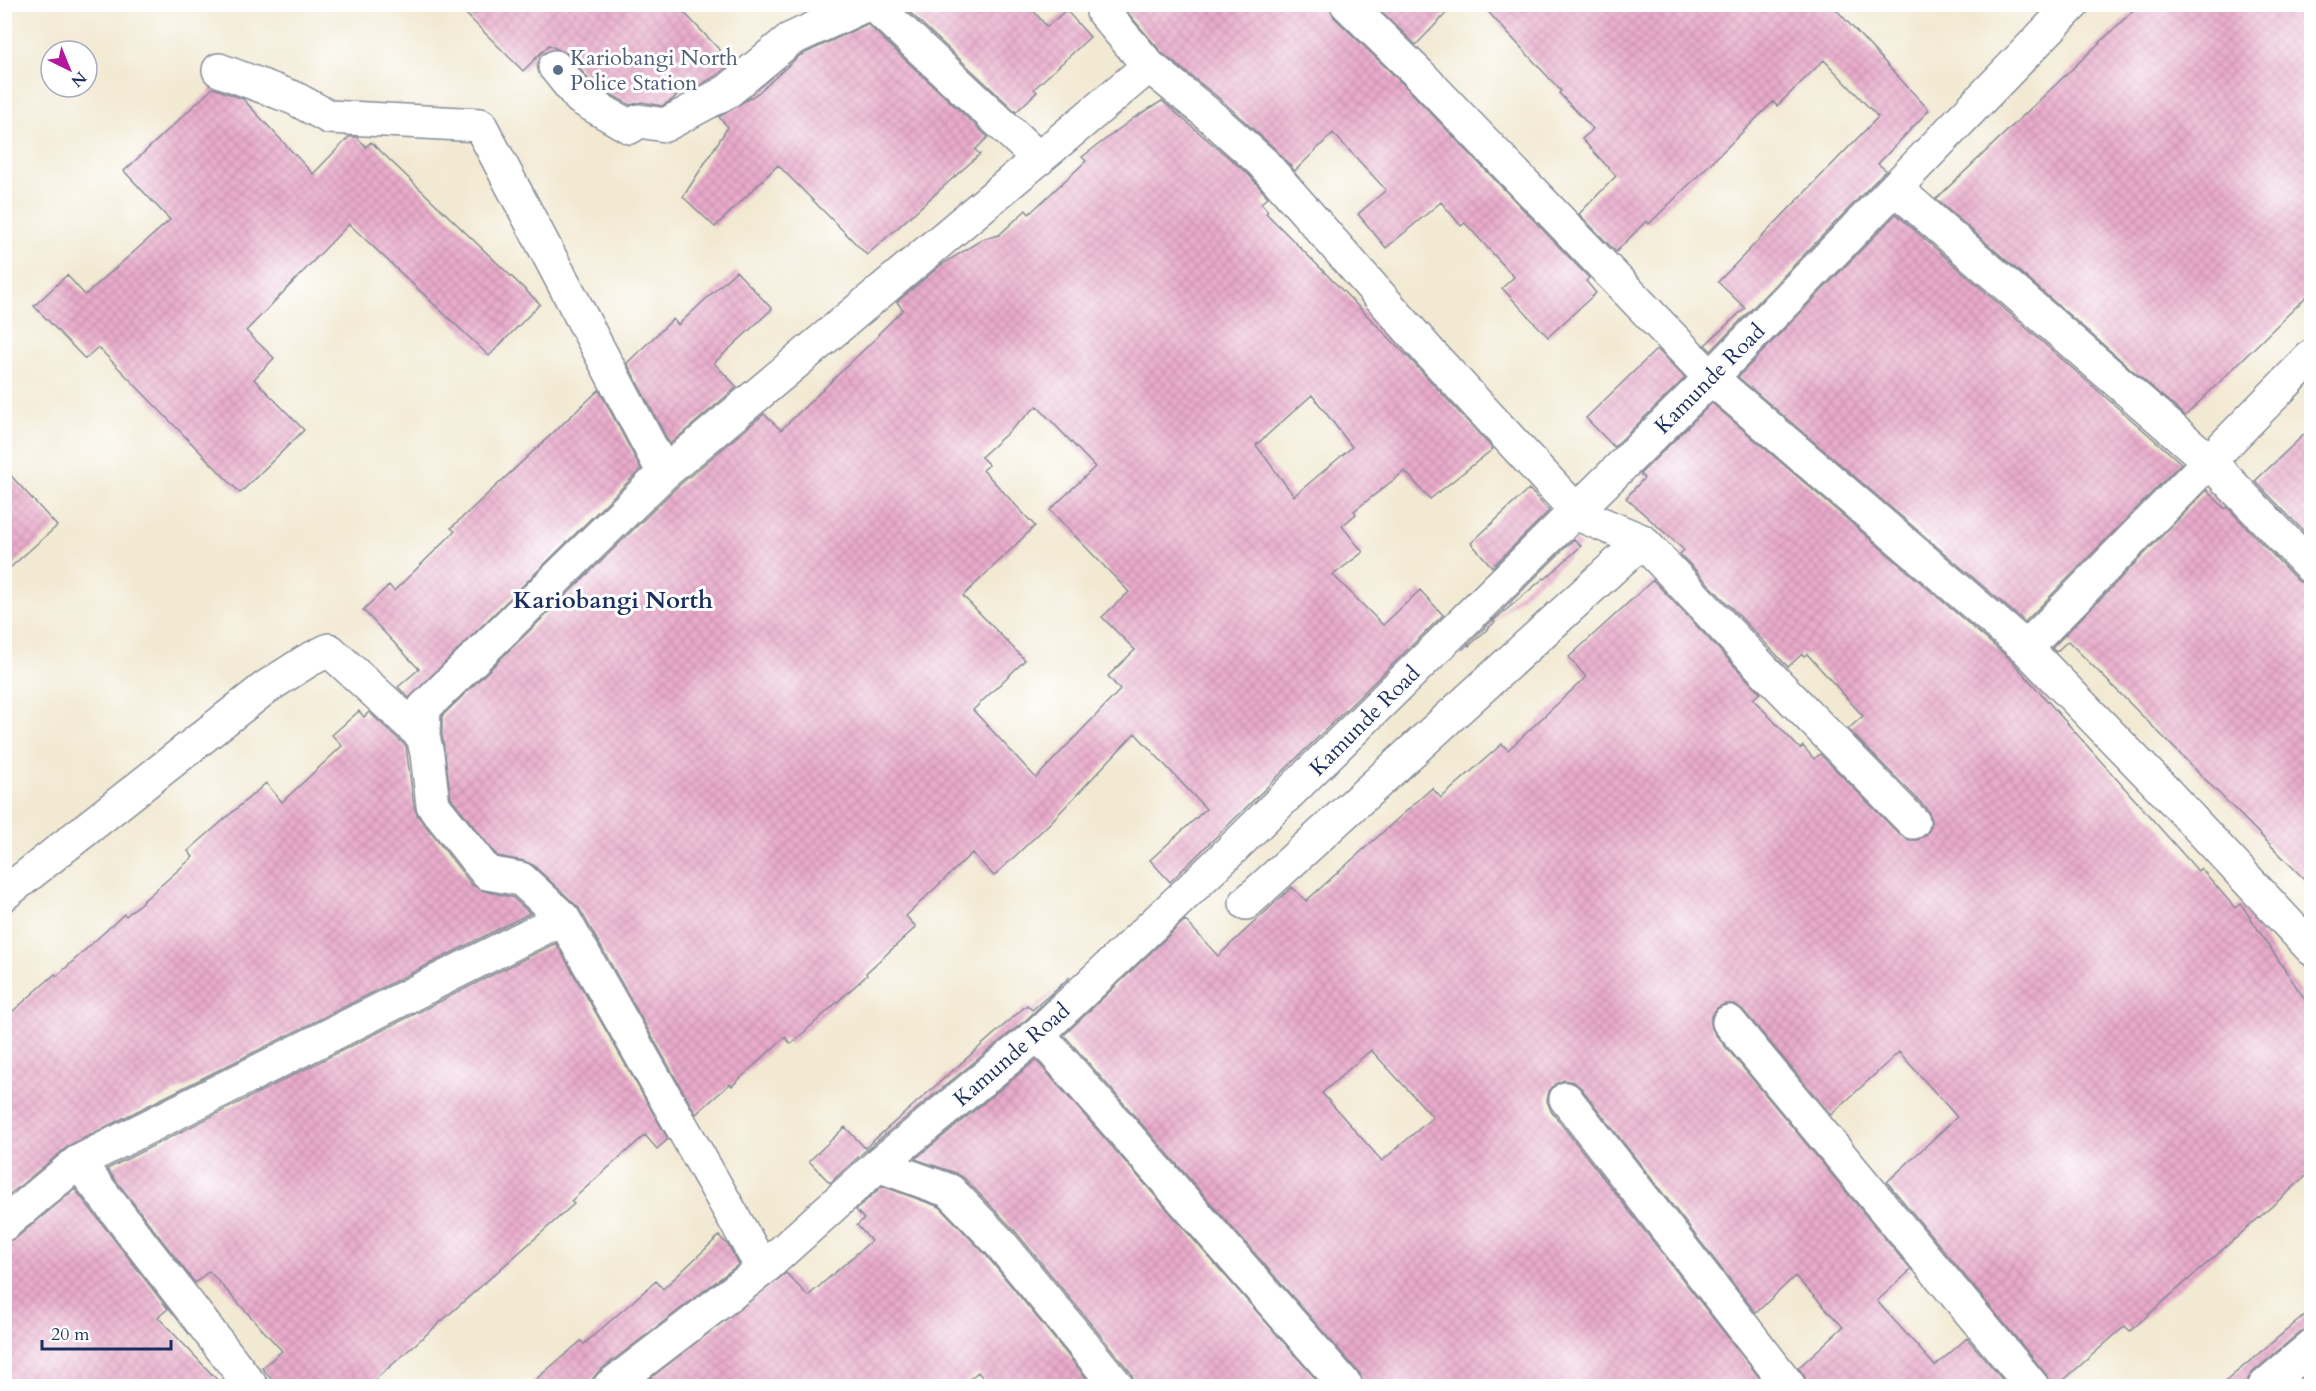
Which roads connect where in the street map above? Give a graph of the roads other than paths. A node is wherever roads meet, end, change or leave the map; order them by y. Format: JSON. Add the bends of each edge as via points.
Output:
{"nodes":[{"id":1,"x":867,"y":4,"type":"edge"},
{"id":2,"x":873,"y":4,"type":"edge"},
{"id":3,"x":1347,"y":4,"type":"edge"},
{"id":4,"x":2073,"y":4,"type":"edge"},
{"id":5,"x":1103,"y":7,"type":"edge"},
{"id":6,"x":1149,"y":66,"type":"junction"},
{"id":7,"x":555,"y":67,"type":"dead end"},
{"id":8,"x":219,"y":70,"type":"dead end"},
{"id":9,"x":1039,"y":159,"type":"junction"},
{"id":10,"x":1895,"y":188,"type":"junction"},
{"id":11,"x":2312,"y":356,"type":"edge"},
{"id":12,"x":1711,"y":378,"type":"junction"},
{"id":13,"x":2209,"y":461,"type":"junction"},
{"id":14,"x":664,"y":473,"type":"junction"},
{"id":15,"x":1642,"y":541,"type":"junction"},
{"id":16,"x":2312,"y":568,"type":"edge"},
{"id":17,"x":2026,"y":648,"type":"junction"},
{"id":18,"x":423,"y":736,"type":"junction"},
{"id":19,"x":1912,"y":822,"type":"dead end"},
{"id":20,"x":4,"y":894,"type":"edge"},
{"id":21,"x":1246,"y":903,"type":"dead end"},
{"id":22,"x":563,"y":918,"type":"junction"},
{"id":23,"x":2312,"y":949,"type":"edge"},
{"id":24,"x":1730,"y":1022,"type":"dead end"},
{"id":25,"x":1038,"y":1034,"type":"junction"},
{"id":26,"x":1566,"y":1099,"type":"dead end"},
{"id":27,"x":78,"y":1162,"type":"junction"},
{"id":28,"x":878,"y":1165,"type":"junction"},
{"id":29,"x":4,"y":1224,"type":"edge"},
{"id":30,"x":763,"y":1269,"type":"junction"},
{"id":31,"x":2312,"y":1346,"type":"edge"},
{"id":32,"x":251,"y":1386,"type":"edge"},
{"id":33,"x":610,"y":1386,"type":"edge"},
{"id":34,"x":1117,"y":1386,"type":"edge"},
{"id":35,"x":1346,"y":1386,"type":"edge"},
{"id":36,"x":1789,"y":1386,"type":"edge"},
{"id":37,"x":2032,"y":1386,"type":"edge"},
{"id":38,"x":2265,"y":1386,"type":"edge"}],
"edges":[{"from":1,"to":7,"type":"street","via":[[789,40],[728,91],[665,124],[639,121],[630,127],[580,98]]},
{"from":2,"to":9,"type":"street"},
{"from":3,"to":12,"type":"street"},
{"from":4,"to":10,"type":"street","name":"Kamunde Road"},
{"from":5,"to":6,"type":"street"},
{"from":6,"to":9,"type":"street"},
{"from":6,"to":15,"type":"street","via":[[1262,162],[1580,515]]},
{"from":8,"to":14,"type":"street","via":[[294,98],[329,117],[480,125]]},
{"from":9,"to":14,"type":"street"},
{"from":10,"to":12,"type":"street","name":"Kamunde Road"},
{"from":10,"to":13,"type":"street"},
{"from":11,"to":13,"type":"street"},
{"from":12,"to":17,"type":"street"},
{"from":12,"to":25,"type":"street","name":"Kamunde Road","via":[[1216,865]]},
{"from":13,"to":16,"type":"street"},
{"from":13,"to":17,"type":"street"},
{"from":14,"to":18,"type":"street","via":[[424,708]]},
{"from":15,"to":19,"type":"street"},
{"from":15,"to":21,"type":"street"},
{"from":17,"to":23,"type":"street"},
{"from":18,"to":20,"type":"street","via":[[329,650],[265,688]]},
{"from":18,"to":22,"type":"street","via":[[433,805],[487,873],[521,879]]},
{"from":22,"to":27,"type":"street"},
{"from":22,"to":30,"type":"street"},
{"from":24,"to":37,"type":"street"},
{"from":25,"to":28,"type":"street","name":"Kamunde Road"},
{"from":25,"to":35,"type":"street"},
{"from":26,"to":36,"type":"street"},
{"from":27,"to":29,"type":"street"},
{"from":27,"to":32,"type":"street"},
{"from":28,"to":30,"type":"street","name":"Kamunde Road"},
{"from":28,"to":34,"type":"street","via":[[950,1191],[1000,1243]]},
{"from":30,"to":33,"type":"street","name":"Kamunde Road"},
{"from":31,"to":38,"type":"street"}]}
